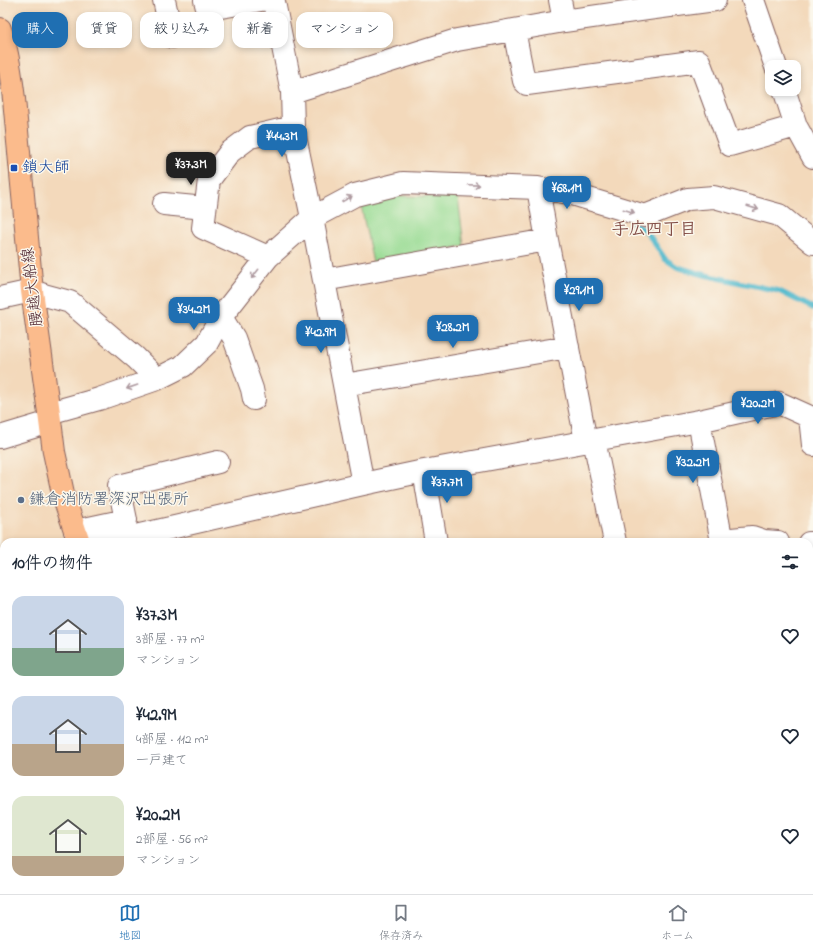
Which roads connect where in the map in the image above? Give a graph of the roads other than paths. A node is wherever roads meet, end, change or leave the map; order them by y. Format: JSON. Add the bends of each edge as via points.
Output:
{"nodes":[{"id":1,"x":164,"y":0,"type":"edge"},
{"id":2,"x":205,"y":0,"type":"edge"},
{"id":3,"x":270,"y":0,"type":"edge"},
{"id":4,"x":560,"y":0,"type":"edge"},
{"id":5,"x":715,"y":0,"type":"edge"},
{"id":6,"x":753,"y":0,"type":"edge"},
{"id":7,"x":167,"y":12,"type":"edge"},
{"id":8,"x":564,"y":21,"type":"junction"},
{"id":9,"x":0,"y":29,"type":"edge"},
{"id":10,"x":514,"y":30,"type":"junction"},
{"id":11,"x":774,"y":60,"type":"edge"},
{"id":12,"x":5,"y":71,"type":"edge"},
{"id":13,"x":292,"y":92,"type":"junction"},
{"id":14,"x":786,"y":96,"type":"edge"},
{"id":15,"x":796,"y":126,"type":"junction"},
{"id":16,"x":293,"y":127,"type":"junction"},
{"id":17,"x":813,"y":157,"type":"edge"},
{"id":18,"x":538,"y":188,"type":"junction"},
{"id":19,"x":164,"y":204,"type":"dead end"},
{"id":20,"x":205,"y":208,"type":"junction"},
{"id":21,"x":312,"y":218,"type":"junction"},
{"id":22,"x":547,"y":240,"type":"junction"},
{"id":23,"x":813,"y":243,"type":"edge"},
{"id":24,"x":268,"y":258,"type":"junction"},
{"id":25,"x":324,"y":280,"type":"junction"},
{"id":26,"x":32,"y":291,"type":"junction"},
{"id":27,"x":0,"y":298,"type":"edge"},
{"id":28,"x":221,"y":317,"type":"junction"},
{"id":29,"x":568,"y":347,"type":"junction"},
{"id":30,"x":157,"y":379,"type":"junction"},
{"id":31,"x":344,"y":385,"type":"junction"},
{"id":32,"x":254,"y":399,"type":"dead end"},
{"id":33,"x":50,"y":418,"type":"junction"},
{"id":34,"x":699,"y":421,"type":"junction"},
{"id":35,"x":0,"y":437,"type":"edge"},
{"id":36,"x":590,"y":441,"type":"junction"},
{"id":37,"x":813,"y":445,"type":"edge"},
{"id":38,"x":218,"y":462,"type":"dead end"},
{"id":39,"x":424,"y":471,"type":"junction"},
{"id":40,"x":363,"y":484,"type":"junction"},
{"id":41,"x":77,"y":536,"type":"edge"},
{"id":42,"x":127,"y":538,"type":"edge"},
{"id":43,"x":435,"y":538,"type":"edge"},
{"id":44,"x":614,"y":538,"type":"edge"},
{"id":45,"x":721,"y":538,"type":"edge"},
{"id":46,"x":744,"y":538,"type":"edge"},
{"id":47,"x":754,"y":538,"type":"edge"}],
"edges":[{"from":1,"to":7,"type":"street"},
{"from":2,"to":3,"type":"street","via":[[209,9]]},
{"from":3,"to":13,"type":"street"},
{"from":4,"to":8,"type":"street"},
{"from":5,"to":8,"type":"street"},
{"from":6,"to":11,"type":"street"},
{"from":8,"to":10,"type":"street"},
{"from":9,"to":12,"type":"main road","name":"腰越大船線","via":[[4,42]]},
{"from":10,"to":13,"type":"street","via":[[457,40]]},
{"from":10,"to":15,"type":"street","via":[[524,81],[527,84],[699,61],[730,145]]},
{"from":12,"to":26,"type":"main road","name":"腰越大船線","via":[[14,99]]},
{"from":13,"to":16,"type":"street"},
{"from":14,"to":15,"type":"street"},
{"from":15,"to":17,"type":"street"},
{"from":16,"to":20,"type":"street","via":[[250,137],[230,152],[209,180]]},
{"from":16,"to":21,"type":"street"},
{"from":21,"to":18,"type":"street","one_way":true,"via":[[355,195],[403,183]]},
{"from":18,"to":22,"type":"street"},
{"from":18,"to":23,"type":"street","one_way":true,"via":[[569,193],[645,216],[688,199],[714,197],[779,215]]},
{"from":19,"to":20,"type":"street"},
{"from":20,"to":24,"type":"street","via":[[203,228]]},
{"from":21,"to":24,"type":"street"},
{"from":21,"to":25,"type":"street"},
{"from":22,"to":25,"type":"street"},
{"from":22,"to":29,"type":"street"},
{"from":24,"to":28,"type":"street","one_way":true},
{"from":25,"to":31,"type":"street"},
{"from":26,"to":27,"type":"street"},
{"from":26,"to":30,"type":"street","via":[[70,302]]},
{"from":26,"to":33,"type":"main road","name":"腰越大船線"},
{"from":28,"to":30,"type":"street","via":[[207,342],[183,366]]},
{"from":28,"to":32,"type":"street","via":[[234,338]]},
{"from":29,"to":31,"type":"street"},
{"from":29,"to":36,"type":"street"},
{"from":30,"to":33,"type":"street","one_way":true},
{"from":31,"to":40,"type":"street"},
{"from":33,"to":35,"type":"street"},
{"from":33,"to":41,"type":"main road","name":"腰越大船線","via":[[64,498]]},
{"from":34,"to":36,"type":"street"},
{"from":34,"to":37,"type":"street","via":[[779,404],[810,416]]},
{"from":34,"to":45,"type":"street"},
{"from":36,"to":39,"type":"street"},
{"from":36,"to":44,"type":"street"},
{"from":38,"to":41,"type":"street","via":[[119,486],[126,520]]},
{"from":39,"to":40,"type":"street"},
{"from":39,"to":43,"type":"street"},
{"from":40,"to":42,"type":"street"},
{"from":46,"to":47,"type":"street"}]}
